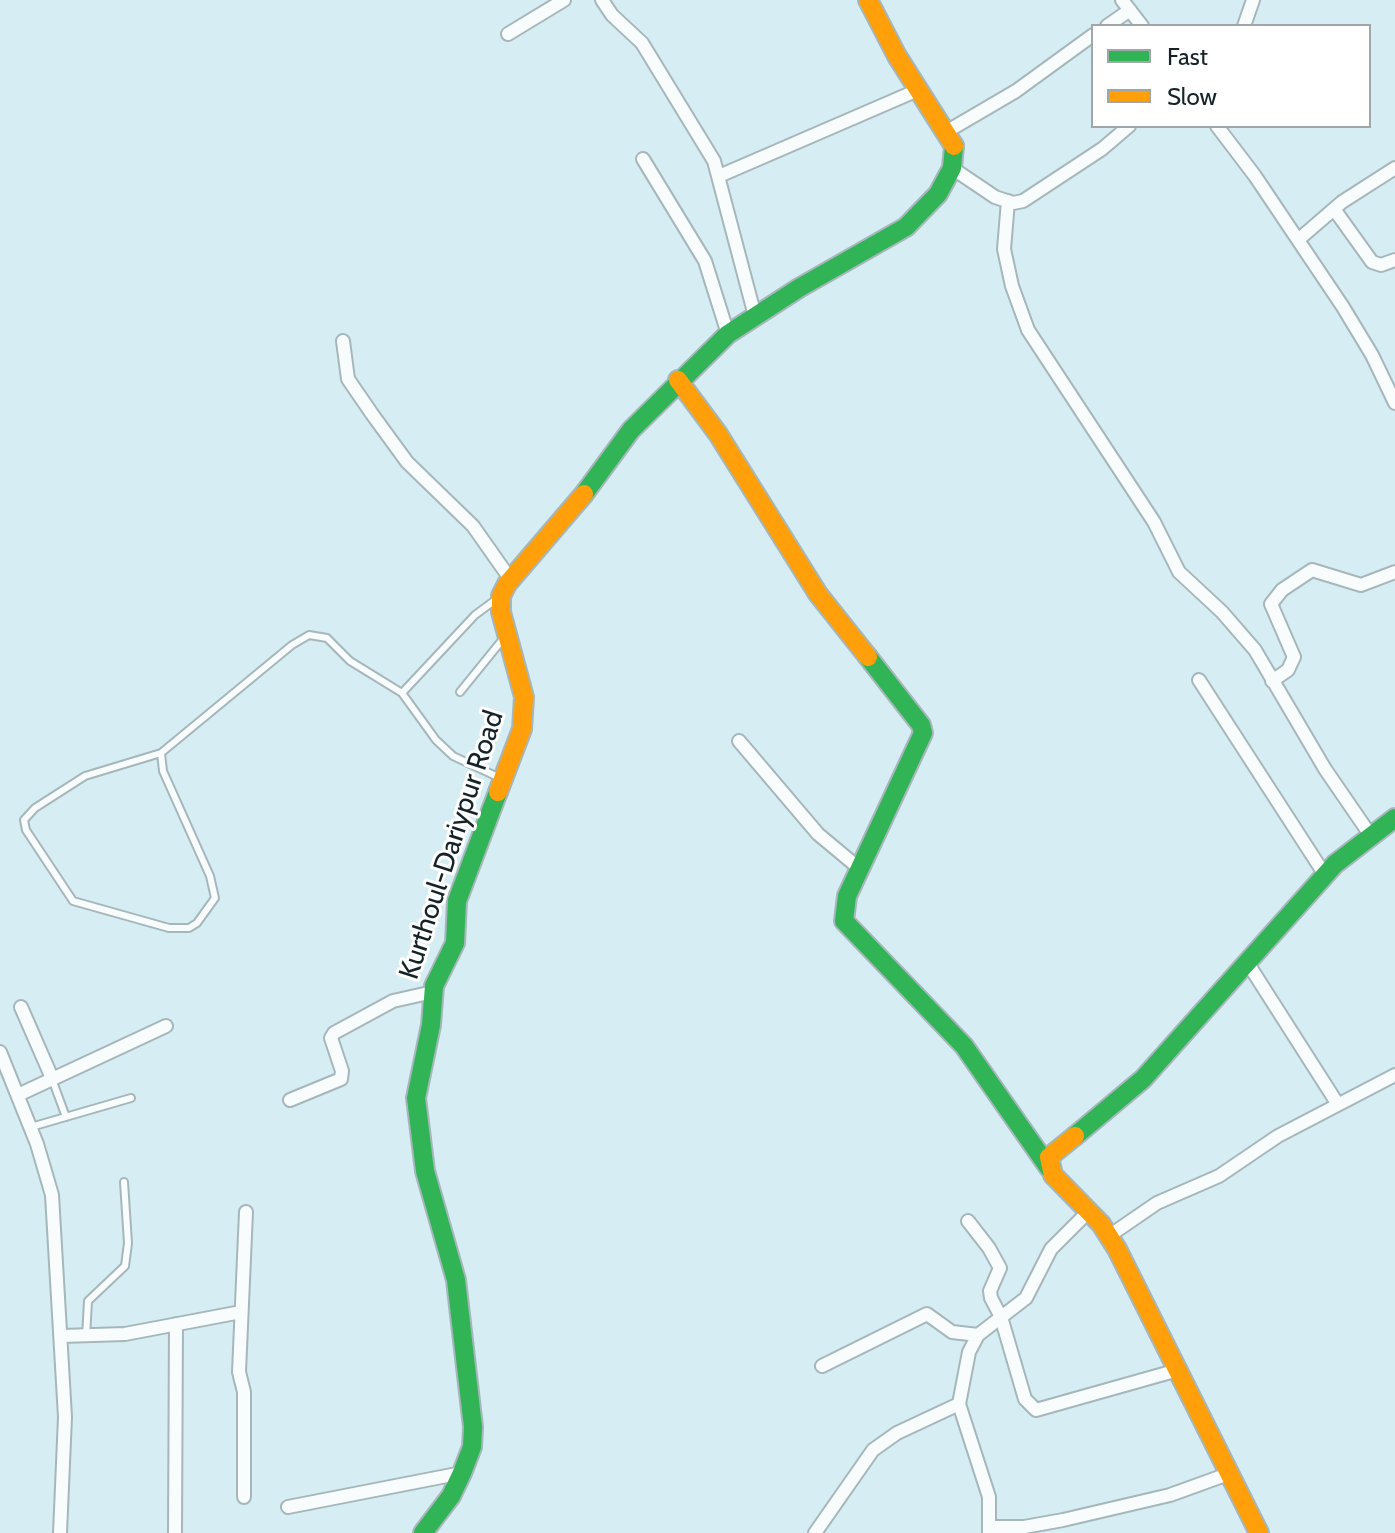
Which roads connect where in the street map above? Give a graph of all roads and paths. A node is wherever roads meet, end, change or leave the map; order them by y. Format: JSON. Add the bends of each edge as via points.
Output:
{"nodes":[{"id":1,"x":564,"y":0,"type":"edge"},
{"id":2,"x":602,"y":0,"type":"edge"},
{"id":3,"x":868,"y":0,"type":"edge"},
{"id":4,"x":1253,"y":0,"type":"edge"},
{"id":5,"x":1126,"y":5,"type":"edge"},
{"id":6,"x":1109,"y":24,"type":"edge"},
{"id":7,"x":1140,"y":24,"type":"edge"},
{"id":8,"x":1245,"y":24,"type":"edge"},
{"id":9,"x":508,"y":34,"type":"dead end"},
{"id":10,"x":1091,"y":36,"type":"edge"},
{"id":11,"x":918,"y":90,"type":"junction"},
{"id":12,"x":1127,"y":128,"type":"edge"},
{"id":13,"x":1218,"y":128,"type":"edge"},
{"id":14,"x":946,"y":132,"type":"junction"},
{"id":15,"x":643,"y":159,"type":"dead end"},
{"id":16,"x":952,"y":168,"type":"junction"},
{"id":17,"x":1395,"y":168,"type":"edge"},
{"id":18,"x":719,"y":176,"type":"junction"},
{"id":19,"x":1008,"y":201,"type":"junction"},
{"id":20,"x":1334,"y":209,"type":"junction"},
{"id":21,"x":1298,"y":240,"type":"junction"},
{"id":22,"x":1395,"y":260,"type":"edge"},
{"id":23,"x":755,"y":316,"type":"junction"},
{"id":24,"x":728,"y":334,"type":"junction"},
{"id":25,"x":343,"y":341,"type":"dead end"},
{"id":26,"x":678,"y":380,"type":"junction"},
{"id":27,"x":1395,"y":403,"type":"edge"},
{"id":28,"x":1395,"y":572,"type":"edge"},
{"id":29,"x":506,"y":588,"type":"junction"},
{"id":30,"x":507,"y":634,"type":"junction"},
{"id":31,"x":1199,"y":680,"type":"dead end"},
{"id":32,"x":1272,"y":681,"type":"junction"},
{"id":33,"x":460,"y":692,"type":"dead end"},
{"id":34,"x":402,"y":693,"type":"junction"},
{"id":35,"x":739,"y":741,"type":"dead end"},
{"id":36,"x":161,"y":753,"type":"junction"},
{"id":37,"x":505,"y":780,"type":"junction"},
{"id":38,"x":1395,"y":818,"type":"edge"},
{"id":39,"x":1371,"y":836,"type":"junction"},
{"id":40,"x":860,"y":869,"type":"junction"},
{"id":41,"x":1325,"y":875,"type":"junction"},
{"id":42,"x":1247,"y":962,"type":"junction"},
{"id":43,"x":433,"y":992,"type":"junction"},
{"id":44,"x":21,"y":1007,"type":"dead end"},
{"id":45,"x":166,"y":1026,"type":"dead end"},
{"id":46,"x":0,"y":1052,"type":"edge"},
{"id":47,"x":1395,"y":1075,"type":"edge"},
{"id":48,"x":52,"y":1078,"type":"junction"},
{"id":49,"x":18,"y":1095,"type":"junction"},
{"id":50,"x":131,"y":1098,"type":"dead end"},
{"id":51,"x":290,"y":1100,"type":"dead end"},
{"id":52,"x":1337,"y":1103,"type":"junction"},
{"id":53,"x":66,"y":1117,"type":"junction"},
{"id":54,"x":31,"y":1128,"type":"junction"},
{"id":55,"x":1049,"y":1168,"type":"junction"},
{"id":56,"x":124,"y":1182,"type":"dead end"},
{"id":57,"x":246,"y":1212,"type":"dead end"},
{"id":58,"x":1088,"y":1212,"type":"junction"},
{"id":59,"x":968,"y":1221,"type":"dead end"},
{"id":60,"x":1109,"y":1236,"type":"junction"},
{"id":61,"x":241,"y":1312,"type":"junction"},
{"id":62,"x":1001,"y":1317,"type":"junction"},
{"id":63,"x":176,"y":1324,"type":"junction"},
{"id":64,"x":978,"y":1335,"type":"junction"},
{"id":65,"x":62,"y":1336,"type":"junction"},
{"id":66,"x":86,"y":1337,"type":"junction"},
{"id":67,"x":822,"y":1366,"type":"dead end"},
{"id":68,"x":1178,"y":1370,"type":"junction"},
{"id":69,"x":959,"y":1404,"type":"junction"},
{"id":70,"x":462,"y":1473,"type":"junction"},
{"id":71,"x":1228,"y":1474,"type":"junction"},
{"id":72,"x":244,"y":1497,"type":"dead end"},
{"id":73,"x":288,"y":1507,"type":"dead end"},
{"id":74,"x":989,"y":1530,"type":"edge"},
{"id":75,"x":60,"y":1533,"type":"edge"},
{"id":76,"x":175,"y":1533,"type":"edge"},
{"id":77,"x":423,"y":1533,"type":"edge"},
{"id":78,"x":815,"y":1533,"type":"edge"},
{"id":79,"x":1259,"y":1533,"type":"edge"}],
"edges":[{"from":1,"to":9,"type":"street"},
{"from":2,"to":18,"type":"street","via":[[642,43]]},
{"from":3,"to":11,"type":"street"},
{"from":4,"to":8,"type":"street"},
{"from":5,"to":6,"type":"street"},
{"from":5,"to":7,"type":"street"},
{"from":10,"to":14,"type":"street","via":[[1016,91]]},
{"from":11,"to":14,"type":"street"},
{"from":11,"to":18,"type":"street"},
{"from":12,"to":19,"type":"street","via":[[1023,201]]},
{"from":13,"to":21,"type":"street"},
{"from":14,"to":16,"type":"street","via":[[955,148]]},
{"from":15,"to":24,"type":"street","via":[[705,261]]},
{"from":16,"to":19,"type":"street"},
{"from":16,"to":23,"type":"street","via":[[928,207],[906,227]]},
{"from":17,"to":20,"type":"street"},
{"from":18,"to":23,"type":"street"},
{"from":19,"to":32,"type":"street","via":[[1004,249],[1028,330],[1154,522],[1179,572],[1231,621]]},
{"from":20,"to":21,"type":"street"},
{"from":20,"to":22,"type":"street","via":[[1372,262]]},
{"from":21,"to":27,"type":"street","via":[[1372,355]]},
{"from":23,"to":24,"type":"street"},
{"from":24,"to":26,"type":"street"},
{"from":25,"to":29,"type":"street","via":[[348,379],[407,462],[473,526]]},
{"from":26,"to":29,"type":"street","via":[[631,430],[562,524]]},
{"from":26,"to":40,"type":"street","via":[[818,594],[921,725],[917,752]]},
{"from":28,"to":32,"type":"street","via":[[1361,585],[1312,570],[1282,590],[1271,604],[1294,657],[1288,670]]},
{"from":29,"to":30,"type":"street","name":"Kurthoul-Dariypur Road","via":[[501,612]]},
{"from":29,"to":34,"type":"lane"},
{"from":30,"to":33,"type":"lane"},
{"from":30,"to":37,"type":"street","name":"Kurthoul-Dariypur Road","via":[[525,711]]},
{"from":31,"to":41,"type":"street"},
{"from":32,"to":39,"type":"street"},
{"from":34,"to":36,"type":"lane","via":[[350,661],[327,638],[309,635]]},
{"from":34,"to":37,"type":"lane","via":[[453,756]]},
{"from":35,"to":40,"type":"street","via":[[818,834]]},
{"from":36,"to":36,"type":"lane","via":[[163,771],[214,889],[211,908],[189,928],[169,928],[73,901],[24,824],[29,812],[85,776]]},
{"from":37,"to":43,"type":"street","name":"Kurthoul-Dariypur Road","via":[[457,901],[455,943]]},
{"from":38,"to":39,"type":"street"},
{"from":39,"to":41,"type":"street"},
{"from":40,"to":55,"type":"street","via":[[847,896],[844,921],[964,1046]]},
{"from":41,"to":42,"type":"street"},
{"from":42,"to":52,"type":"street"},
{"from":42,"to":55,"type":"street","via":[[1143,1079],[1053,1151]]},
{"from":43,"to":51,"type":"street","via":[[393,1001],[334,1033],[341,1079]]},
{"from":43,"to":70,"type":"street","name":"Kurthoul-Dariypur Road","via":[[417,1122],[460,1308],[473,1427]]},
{"from":44,"to":48,"type":"street"},
{"from":45,"to":48,"type":"street"},
{"from":46,"to":49,"type":"street"},
{"from":47,"to":52,"type":"street"},
{"from":48,"to":49,"type":"street"},
{"from":48,"to":53,"type":"lane"},
{"from":49,"to":54,"type":"street"},
{"from":50,"to":53,"type":"lane"},
{"from":52,"to":60,"type":"street","via":[[1219,1176],[1157,1203]]},
{"from":53,"to":54,"type":"lane"},
{"from":54,"to":65,"type":"street","via":[[52,1195]]},
{"from":55,"to":58,"type":"street"},
{"from":56,"to":66,"type":"lane","via":[[125,1266],[88,1301]]},
{"from":57,"to":61,"type":"street"},
{"from":58,"to":60,"type":"street"},
{"from":58,"to":62,"type":"street","via":[[1051,1249],[1026,1298]]},
{"from":59,"to":62,"type":"street","via":[[1000,1268],[990,1291]]},
{"from":60,"to":68,"type":"street"},
{"from":61,"to":63,"type":"street"},
{"from":61,"to":72,"type":"street"},
{"from":62,"to":64,"type":"street"},
{"from":62,"to":68,"type":"street","via":[[1025,1399],[1036,1410]]},
{"from":63,"to":66,"type":"street"},
{"from":63,"to":76,"type":"street"},
{"from":64,"to":67,"type":"street","via":[[952,1332],[927,1314]]},
{"from":64,"to":69,"type":"street","via":[[969,1352]]},
{"from":65,"to":66,"type":"street"},
{"from":65,"to":75,"type":"street"},
{"from":68,"to":71,"type":"street"},
{"from":69,"to":74,"type":"street","via":[[989,1497]]},
{"from":69,"to":78,"type":"street","via":[[873,1450]]},
{"from":70,"to":73,"type":"street"},
{"from":70,"to":77,"type":"street","name":"Kurthoul-Dariypur Road"},
{"from":71,"to":74,"type":"street","via":[[1170,1495],[1063,1520]]},
{"from":71,"to":79,"type":"street"}]}
